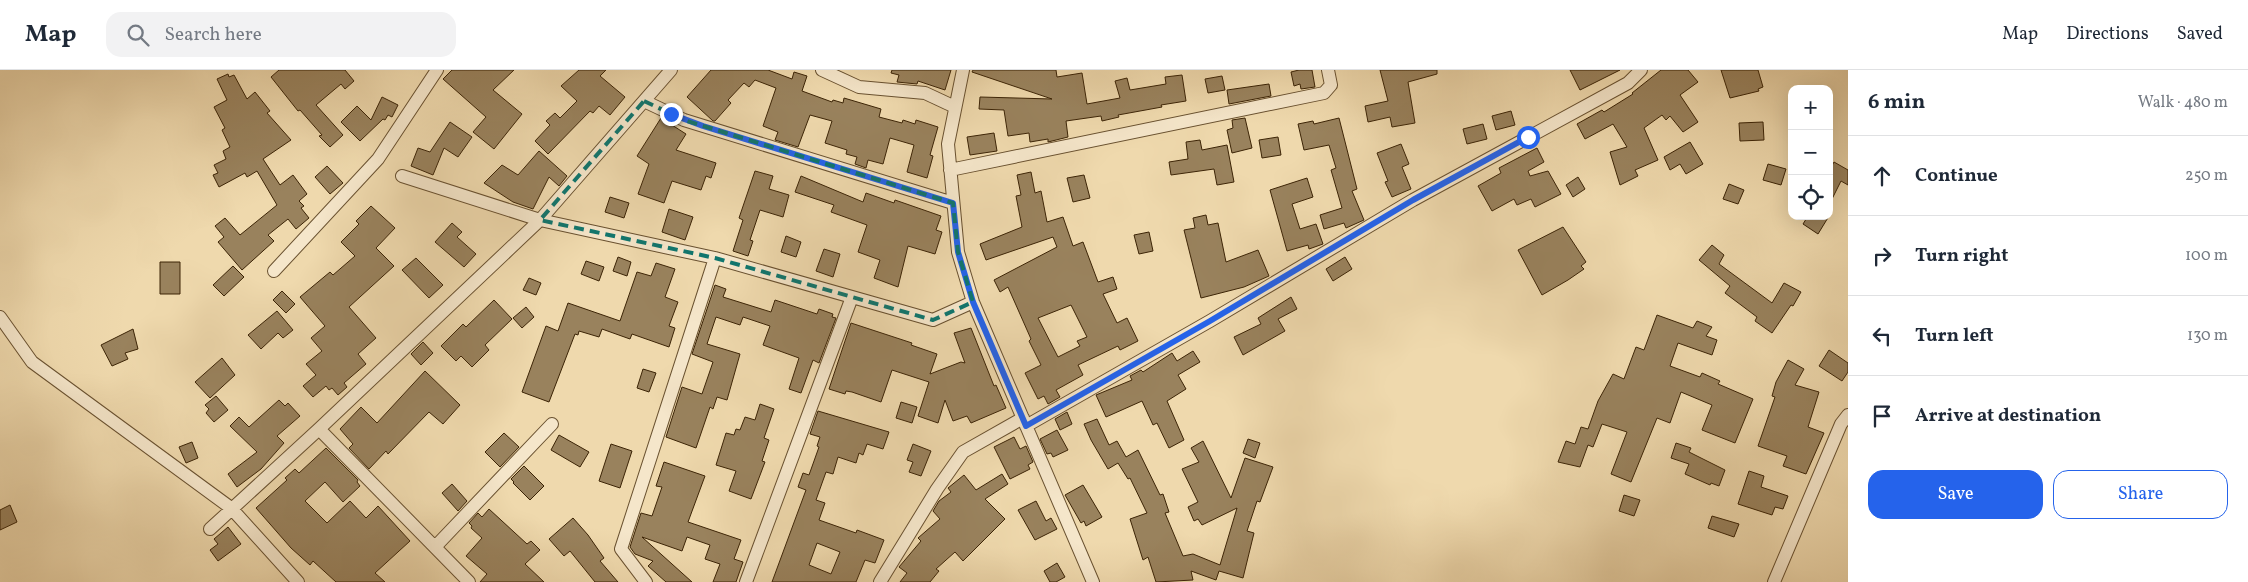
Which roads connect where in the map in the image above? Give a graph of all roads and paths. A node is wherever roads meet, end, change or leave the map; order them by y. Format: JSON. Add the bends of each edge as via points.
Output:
{"nodes":[{"id":1,"x":437,"y":70,"type":"edge"},
{"id":2,"x":671,"y":70,"type":"edge"},
{"id":3,"x":822,"y":70,"type":"edge"},
{"id":4,"x":963,"y":70,"type":"edge"},
{"id":5,"x":1328,"y":70,"type":"edge"},
{"id":6,"x":1641,"y":70,"type":"edge"},
{"id":7,"x":644,"y":101,"type":"junction"},
{"id":8,"x":955,"y":107,"type":"junction"},
{"id":9,"x":950,"y":170,"type":"junction"},
{"id":10,"x":402,"y":176,"type":"dead end"},
{"id":11,"x":953,"y":203,"type":"junction"},
{"id":12,"x":540,"y":220,"type":"junction"},
{"id":13,"x":715,"y":258,"type":"junction"},
{"id":14,"x":274,"y":271,"type":"dead end"},
{"id":15,"x":852,"y":297,"type":"junction"},
{"id":16,"x":973,"y":302,"type":"junction"},
{"id":17,"x":0,"y":317,"type":"edge"},
{"id":18,"x":1848,"y":415,"type":"edge"},
{"id":19,"x":1025,"y":422,"type":"junction"},
{"id":20,"x":552,"y":424,"type":"dead end"},
{"id":21,"x":319,"y":429,"type":"junction"},
{"id":22,"x":231,"y":508,"type":"junction"},
{"id":23,"x":210,"y":529,"type":"dead end"},
{"id":24,"x":435,"y":547,"type":"junction"},
{"id":25,"x":298,"y":582,"type":"edge"},
{"id":26,"x":469,"y":582,"type":"edge"},
{"id":27,"x":646,"y":582,"type":"edge"},
{"id":28,"x":746,"y":582,"type":"edge"},
{"id":29,"x":880,"y":582,"type":"edge"},
{"id":30,"x":1093,"y":582,"type":"edge"},
{"id":31,"x":1774,"y":582,"type":"edge"}],
"edges":[{"from":1,"to":14,"type":"street","via":[[378,160]]},
{"from":2,"to":7,"type":"street"},
{"from":3,"to":8,"type":"street","via":[[859,86],[925,93]]},
{"from":4,"to":8,"type":"street"},
{"from":5,"to":9,"type":"street","via":[[1331,85],[1324,93]]},
{"from":6,"to":19,"type":"street","via":[[1628,83],[1413,200],[1210,321]]},
{"from":7,"to":11,"type":"street","via":[[684,120]]},
{"from":7,"to":12,"type":"street"},
{"from":8,"to":9,"type":"street","via":[[948,144]]},
{"from":9,"to":11,"type":"street"},
{"from":10,"to":12,"type":"street"},
{"from":11,"to":16,"type":"street","via":[[958,252]]},
{"from":12,"to":13,"type":"street"},
{"from":12,"to":21,"type":"street"},
{"from":13,"to":15,"type":"street"},
{"from":13,"to":27,"type":"street","via":[[621,549]]},
{"from":15,"to":16,"type":"street","via":[[933,320]]},
{"from":15,"to":28,"type":"street"},
{"from":16,"to":19,"type":"street"},
{"from":17,"to":22,"type":"street","via":[[32,362]]},
{"from":18,"to":31,"type":"street","via":[[1841,424]]},
{"from":19,"to":29,"type":"street","via":[[963,452]]},
{"from":19,"to":30,"type":"street"},
{"from":20,"to":24,"type":"street"},
{"from":21,"to":22,"type":"street"},
{"from":21,"to":24,"type":"street"},
{"from":22,"to":23,"type":"street"},
{"from":22,"to":25,"type":"street"},
{"from":24,"to":26,"type":"street"}]}
